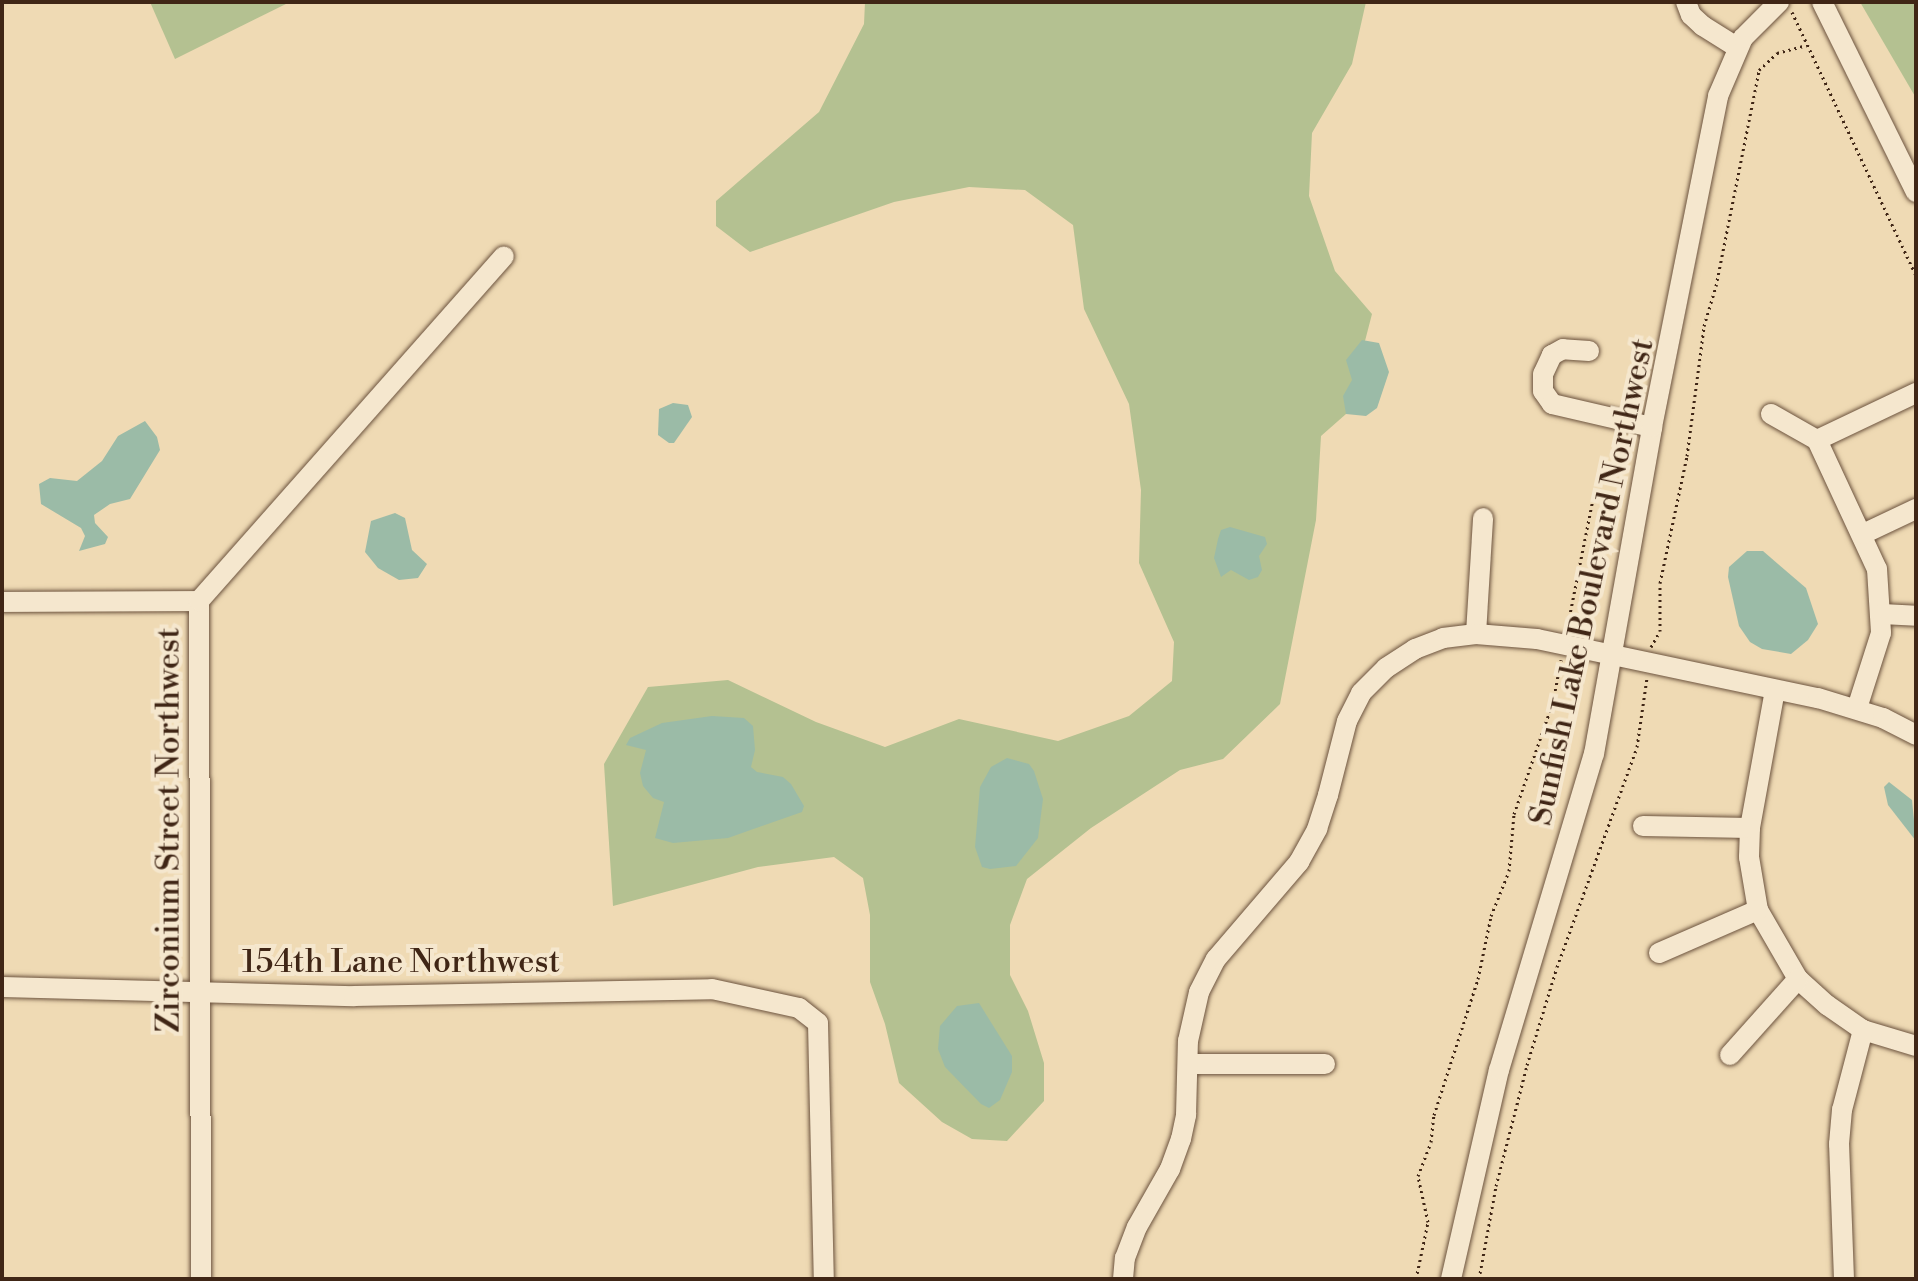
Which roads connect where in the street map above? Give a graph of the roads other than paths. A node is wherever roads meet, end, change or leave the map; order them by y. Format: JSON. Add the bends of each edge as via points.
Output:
{"nodes":[{"id":1,"x":1686,"y":2,"type":"edge"},
{"id":2,"x":1779,"y":2,"type":"edge"},
{"id":3,"x":1822,"y":2,"type":"edge"},
{"id":4,"x":1737,"y":47,"type":"junction"},
{"id":5,"x":1916,"y":192,"type":"edge"},
{"id":6,"x":504,"y":256,"type":"dead end"},
{"id":7,"x":1589,"y":351,"type":"dead end"},
{"id":8,"x":1916,"y":393,"type":"edge"},
{"id":9,"x":1771,"y":414,"type":"dead end"},
{"id":10,"x":1652,"y":427,"type":"junction"},
{"id":11,"x":1817,"y":440,"type":"junction"},
{"id":12,"x":1916,"y":509,"type":"edge"},
{"id":13,"x":1483,"y":518,"type":"dead end"},
{"id":14,"x":1863,"y":534,"type":"junction"},
{"id":15,"x":199,"y":601,"type":"junction"},
{"id":16,"x":2,"y":602,"type":"edge"},
{"id":17,"x":1882,"y":614,"type":"junction"},
{"id":18,"x":1916,"y":616,"type":"edge"},
{"id":19,"x":1476,"y":634,"type":"junction"},
{"id":20,"x":1613,"y":655,"type":"junction"},
{"id":21,"x":1775,"y":690,"type":"junction"},
{"id":22,"x":1857,"y":708,"type":"junction"},
{"id":23,"x":1916,"y":735,"type":"edge"},
{"id":24,"x":1643,"y":826,"type":"dead end"},
{"id":25,"x":1750,"y":828,"type":"junction"},
{"id":26,"x":1758,"y":910,"type":"junction"},
{"id":27,"x":1659,"y":953,"type":"dead end"},
{"id":28,"x":1798,"y":979,"type":"junction"},
{"id":29,"x":2,"y":987,"type":"edge"},
{"id":30,"x":198,"y":992,"type":"junction"},
{"id":31,"x":1863,"y":1030,"type":"junction"},
{"id":32,"x":1916,"y":1046,"type":"edge"},
{"id":33,"x":1730,"y":1055,"type":"dead end"},
{"id":34,"x":1188,"y":1064,"type":"junction"},
{"id":35,"x":1325,"y":1064,"type":"dead end"},
{"id":36,"x":201,"y":1279,"type":"edge"},
{"id":37,"x":824,"y":1279,"type":"edge"},
{"id":38,"x":1123,"y":1279,"type":"edge"},
{"id":39,"x":1451,"y":1279,"type":"edge"},
{"id":40,"x":1844,"y":1279,"type":"edge"}],
"edges":[{"from":1,"to":4,"type":"street","via":[[1703,26]]},
{"from":2,"to":4,"type":"street","name":"Sunfish Lake Boulevard Northwest"},
{"from":3,"to":5,"type":"street"},
{"from":4,"to":10,"type":"street","name":"Sunfish Lake Boulevard Northwest","via":[[1718,96]]},
{"from":6,"to":15,"type":"street","name":"Zirconium Street Northwest"},
{"from":7,"to":10,"type":"street","via":[[1563,349],[1552,355],[1543,374],[1543,391],[1552,404]]},
{"from":8,"to":11,"type":"street"},
{"from":9,"to":11,"type":"street"},
{"from":10,"to":20,"type":"street","name":"Sunfish Lake Boulevard Northwest"},
{"from":11,"to":14,"type":"street"},
{"from":12,"to":14,"type":"street"},
{"from":13,"to":19,"type":"street"},
{"from":14,"to":17,"type":"street","via":[[1877,569]]},
{"from":15,"to":16,"type":"street"},
{"from":15,"to":30,"type":"street","name":"Zirconium Street Northwest"},
{"from":17,"to":18,"type":"street"},
{"from":17,"to":22,"type":"street","via":[[1877,655]]},
{"from":19,"to":20,"type":"street"},
{"from":19,"to":34,"type":"street","via":[[1415,649],[1361,693],[1347,721],[1317,829],[1299,862],[1216,959],[1199,992]]},
{"from":20,"to":21,"type":"street"},
{"from":20,"to":39,"type":"street","name":"Sunfish Lake Boulevard Northwest","via":[[1585,792],[1499,1070]]},
{"from":21,"to":22,"type":"street"},
{"from":21,"to":25,"type":"street"},
{"from":22,"to":23,"type":"street"},
{"from":24,"to":25,"type":"street"},
{"from":25,"to":26,"type":"street"},
{"from":26,"to":27,"type":"street"},
{"from":26,"to":28,"type":"street"},
{"from":28,"to":31,"type":"street"},
{"from":28,"to":33,"type":"street"},
{"from":29,"to":30,"type":"street","name":"154th Lane Northwest"},
{"from":30,"to":36,"type":"street","name":"Zirconium Street Northwest"},
{"from":30,"to":37,"type":"street","name":"154th Lane Northwest","via":[[354,996],[712,989],[799,1008],[818,1023]]},
{"from":31,"to":32,"type":"street"},
{"from":31,"to":40,"type":"street","via":[[1842,1110],[1839,1144]]},
{"from":34,"to":35,"type":"street"},
{"from":34,"to":38,"type":"street","via":[[1181,1139],[1137,1227]]}]}
